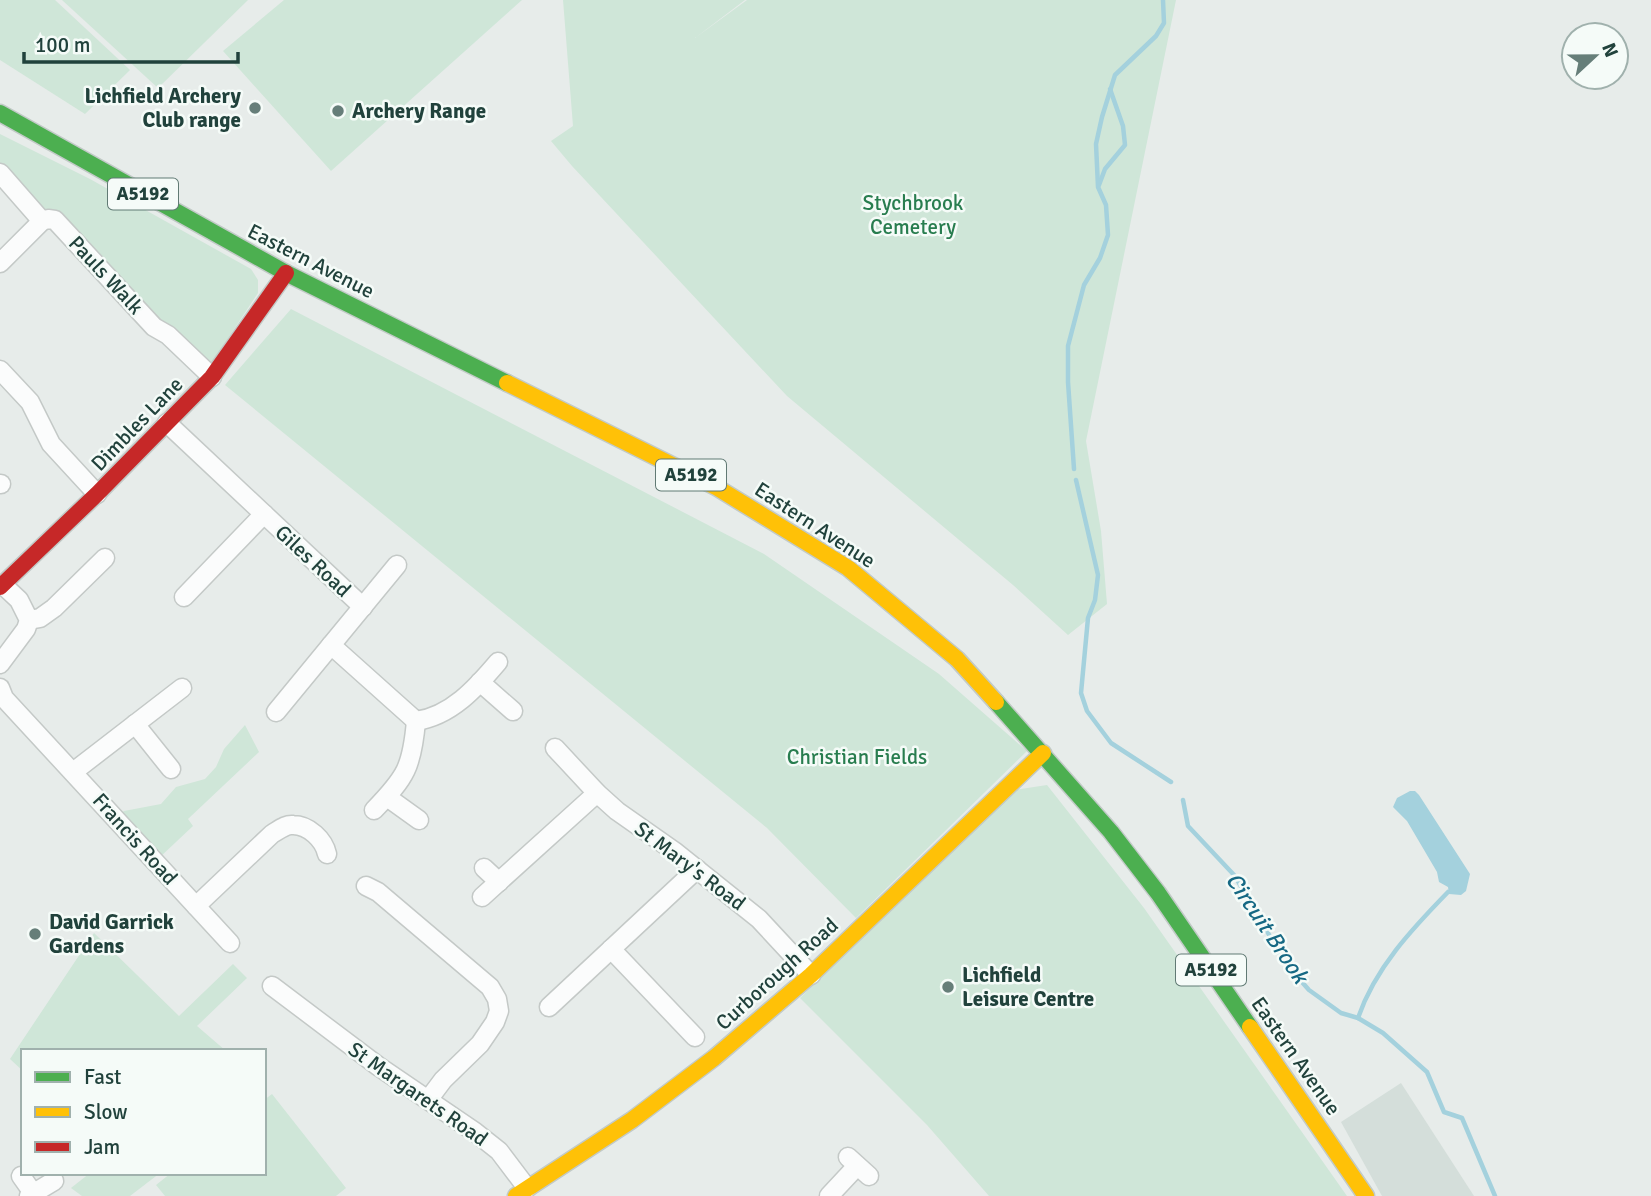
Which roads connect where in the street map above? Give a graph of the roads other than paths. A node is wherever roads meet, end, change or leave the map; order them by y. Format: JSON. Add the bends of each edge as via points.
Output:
{"nodes":[{"id":1,"x":0,"y":113,"type":"edge"},
{"id":2,"x":0,"y":173,"type":"edge"},
{"id":3,"x":42,"y":221,"type":"junction"},
{"id":4,"x":0,"y":263,"type":"edge"},
{"id":5,"x":286,"y":274,"type":"junction"},
{"id":6,"x":0,"y":370,"type":"edge"},
{"id":7,"x":212,"y":377,"type":"junction"},
{"id":8,"x":167,"y":424,"type":"junction"},
{"id":9,"x":97,"y":494,"type":"junction"},
{"id":10,"x":264,"y":514,"type":"junction"},
{"id":11,"x":105,"y":558,"type":"dead end"},
{"id":12,"x":397,"y":565,"type":"dead end"},
{"id":13,"x":1,"y":586,"type":"edge"},
{"id":14,"x":194,"y":597,"type":"dead end"},
{"id":15,"x":363,"y":607,"type":"junction"},
{"id":16,"x":29,"y":620,"type":"junction"},
{"id":17,"x":331,"y":645,"type":"junction"},
{"id":18,"x":498,"y":662,"type":"dead end"},
{"id":19,"x":0,"y":664,"type":"edge"},
{"id":20,"x":480,"y":682,"type":"junction"},
{"id":21,"x":0,"y":688,"type":"edge"},
{"id":22,"x":182,"y":688,"type":"dead end"},
{"id":23,"x":287,"y":706,"type":"dead end"},
{"id":24,"x":513,"y":711,"type":"dead end"},
{"id":25,"x":416,"y":721,"type":"junction"},
{"id":26,"x":135,"y":724,"type":"junction"},
{"id":27,"x":567,"y":753,"type":"dead end"},
{"id":28,"x":1044,"y":753,"type":"junction"},
{"id":29,"x":171,"y":769,"type":"dead end"},
{"id":30,"x":73,"y":772,"type":"junction"},
{"id":31,"x":597,"y":793,"type":"junction"},
{"id":32,"x":387,"y":797,"type":"junction"},
{"id":33,"x":374,"y":810,"type":"dead end"},
{"id":34,"x":419,"y":820,"type":"dead end"},
{"id":35,"x":327,"y":854,"type":"dead end"},
{"id":36,"x":484,"y":867,"type":"dead end"},
{"id":37,"x":697,"y":869,"type":"junction"},
{"id":38,"x":499,"y":882,"type":"junction"},
{"id":39,"x":366,"y":886,"type":"dead end"},
{"id":40,"x":482,"y":897,"type":"dead end"},
{"id":41,"x":196,"y":906,"type":"junction"},
{"id":42,"x":230,"y":943,"type":"dead end"},
{"id":43,"x":611,"y":949,"type":"junction"},
{"id":44,"x":811,"y":975,"type":"junction"},
{"id":45,"x":272,"y":986,"type":"dead end"},
{"id":46,"x":556,"y":1005,"type":"dead end"},
{"id":47,"x":683,"y":1032,"type":"dead end"},
{"id":48,"x":428,"y":1100,"type":"junction"},
{"id":49,"x":858,"y":1166,"type":"dead end"},
{"id":50,"x":20,"y":1175,"type":"dead end"},
{"id":51,"x":54,"y":1181,"type":"dead end"},
{"id":52,"x":521,"y":1192,"type":"edge"},
{"id":53,"x":31,"y":1194,"type":"edge"},
{"id":54,"x":829,"y":1196,"type":"edge"},
{"id":55,"x":1366,"y":1196,"type":"edge"}],
"edges":[{"from":1,"to":5,"type":"main road","name":"Eastern Avenue","number":"A5192"},
{"from":2,"to":3,"type":"street"},
{"from":3,"to":4,"type":"street"},
{"from":3,"to":7,"type":"street","name":"Pauls Walk","via":[[55,220],[154,327]]},
{"from":5,"to":7,"type":"main road","name":"Dimbles Lane"},
{"from":5,"to":28,"type":"main road","name":"Eastern Avenue","number":"A5192","via":[[716,487],[848,568],[957,659]]},
{"from":6,"to":9,"type":"street","via":[[30,402],[51,444]]},
{"from":7,"to":8,"type":"main road","name":"Dimbles Lane"},
{"from":8,"to":9,"type":"main road","name":"Dimbles Lane"},
{"from":8,"to":10,"type":"street","name":"Giles Road"},
{"from":9,"to":13,"type":"main road","name":"Dimbles Lane"},
{"from":10,"to":14,"type":"street","name":"Giles Road"},
{"from":10,"to":15,"type":"street","name":"Giles Road"},
{"from":11,"to":16,"type":"street","via":[[94,580],[40,618]]},
{"from":12,"to":15,"type":"street","name":"Giles Road"},
{"from":13,"to":16,"type":"street","via":[[19,600]]},
{"from":15,"to":17,"type":"street","name":"Giles Road"},
{"from":16,"to":19,"type":"street"},
{"from":17,"to":23,"type":"street","name":"Giles Road"},
{"from":17,"to":25,"type":"street"},
{"from":18,"to":20,"type":"street"},
{"from":20,"to":24,"type":"street"},
{"from":20,"to":25,"type":"street","via":[[446,710]]},
{"from":21,"to":30,"type":"street","name":"Francis Road","via":[[4,698]]},
{"from":22,"to":26,"type":"street"},
{"from":25,"to":32,"type":"street","via":[[414,749],[405,776]]},
{"from":26,"to":29,"type":"street"},
{"from":26,"to":30,"type":"street"},
{"from":27,"to":31,"type":"street","name":"St Mary's Road"},
{"from":28,"to":44,"type":"main road","name":"Curborough Road"},
{"from":28,"to":55,"type":"main road","name":"Eastern Avenue","number":"A5192","via":[[1158,893]]},
{"from":30,"to":41,"type":"street","name":"Francis Road"},
{"from":31,"to":37,"type":"street","name":"St Mary's Road"},
{"from":31,"to":38,"type":"street"},
{"from":32,"to":33,"type":"street"},
{"from":32,"to":34,"type":"street"},
{"from":35,"to":41,"type":"street","via":[[325,845],[305,827],[286,826]]},
{"from":36,"to":38,"type":"street"},
{"from":37,"to":43,"type":"street"},
{"from":37,"to":44,"type":"street","name":"St Mary's Road","via":[[759,919]]},
{"from":38,"to":40,"type":"street"},
{"from":39,"to":48,"type":"street","via":[[490,987],[497,999],[499,1011],[480,1044]]},
{"from":41,"to":42,"type":"street","name":"Francis Road"},
{"from":43,"to":46,"type":"street"},
{"from":43,"to":47,"type":"street"},
{"from":44,"to":52,"type":"main road","name":"Curborough Road","via":[[642,1112]]},
{"from":45,"to":48,"type":"street","name":"St Margarets Road","via":[[303,1004]]},
{"from":48,"to":52,"type":"street","name":"St Margarets Road","via":[[499,1151]]},
{"from":49,"to":54,"type":"street"},
{"from":50,"to":53,"type":"street"},
{"from":51,"to":53,"type":"street"}]}
